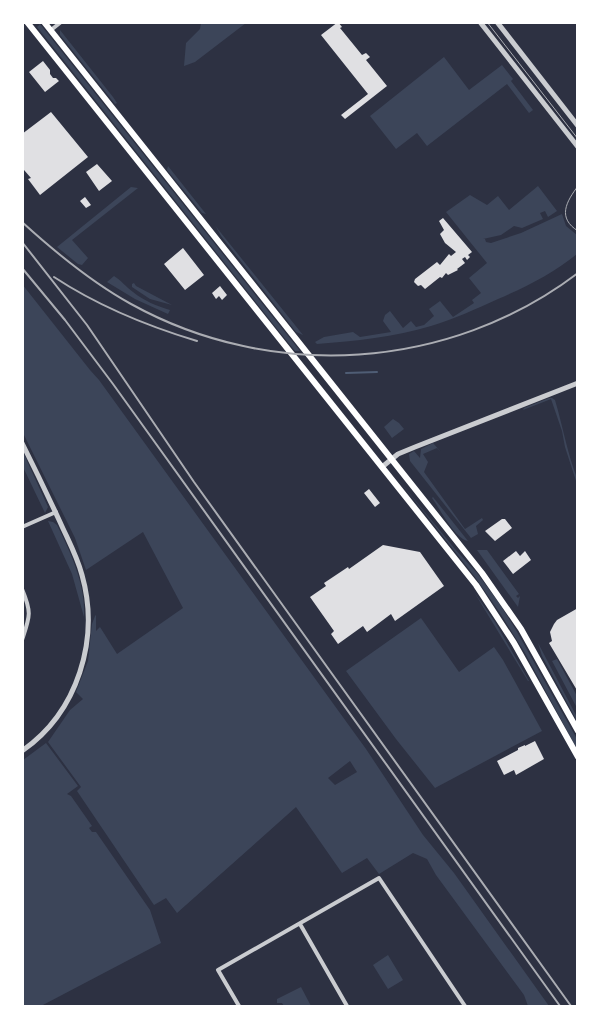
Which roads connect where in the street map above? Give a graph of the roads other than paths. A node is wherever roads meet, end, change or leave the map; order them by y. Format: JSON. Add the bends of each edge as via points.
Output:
{"nodes":[{"id":1,"x":27,"y":22,"type":"edge"},
{"id":2,"x":44,"y":22,"type":"edge"},
{"id":3,"x":61,"y":22,"type":"edge"},
{"id":4,"x":480,"y":22,"type":"edge"},
{"id":5,"x":496,"y":22,"type":"edge"},
{"id":6,"x":51,"y":31,"type":"junction"},
{"id":7,"x":578,"y":126,"type":"edge"},
{"id":8,"x":578,"y":147,"type":"edge"},
{"id":9,"x":578,"y":383,"type":"edge"},
{"id":10,"x":365,"y":426,"type":"junction"},
{"id":11,"x":355,"y":434,"type":"junction"},
{"id":12,"x":22,"y":443,"type":"edge"},
{"id":13,"x":392,"y":459,"type":"junction"},
{"id":14,"x":382,"y":467,"type":"junction"},
{"id":15,"x":56,"y":512,"type":"junction"},
{"id":16,"x":22,"y":527,"type":"edge"},
{"id":17,"x":22,"y":589,"type":"edge"},
{"id":18,"x":22,"y":640,"type":"edge"},
{"id":19,"x":578,"y":731,"type":"edge"},
{"id":20,"x":22,"y":751,"type":"edge"},
{"id":21,"x":578,"y":757,"type":"edge"},
{"id":22,"x":300,"y":924,"type":"junction"},
{"id":23,"x":239,"y":1006,"type":"edge"},
{"id":24,"x":347,"y":1006,"type":"edge"},
{"id":25,"x":466,"y":1006,"type":"edge"}],
"edges":[{"from":1,"to":11,"type":"main road"},
{"from":2,"to":6,"type":"main road"},
{"from":3,"to":6,"type":"street"},
{"from":4,"to":8,"type":"street"},
{"from":5,"to":7,"type":"street"},
{"from":6,"to":10,"type":"main road"},
{"from":9,"to":13,"type":"street"},
{"from":10,"to":11,"type":"main road"},
{"from":10,"to":13,"type":"main road"},
{"from":11,"to":14,"type":"main road"},
{"from":12,"to":15,"type":"street"},
{"from":13,"to":14,"type":"street"},
{"from":13,"to":19,"type":"main road","via":[[507,608]]},
{"from":14,"to":21,"type":"main road","via":[[498,616]]},
{"from":15,"to":16,"type":"street"},
{"from":15,"to":20,"type":"street","via":[[82,576],[88,613],[85,654],[76,686],[67,702],[48,728]]},
{"from":17,"to":18,"type":"street","via":[[30,610]]},
{"from":22,"to":23,"type":"street","via":[[218,970]]},
{"from":22,"to":24,"type":"street"},
{"from":22,"to":25,"type":"street","via":[[379,878]]}]}
